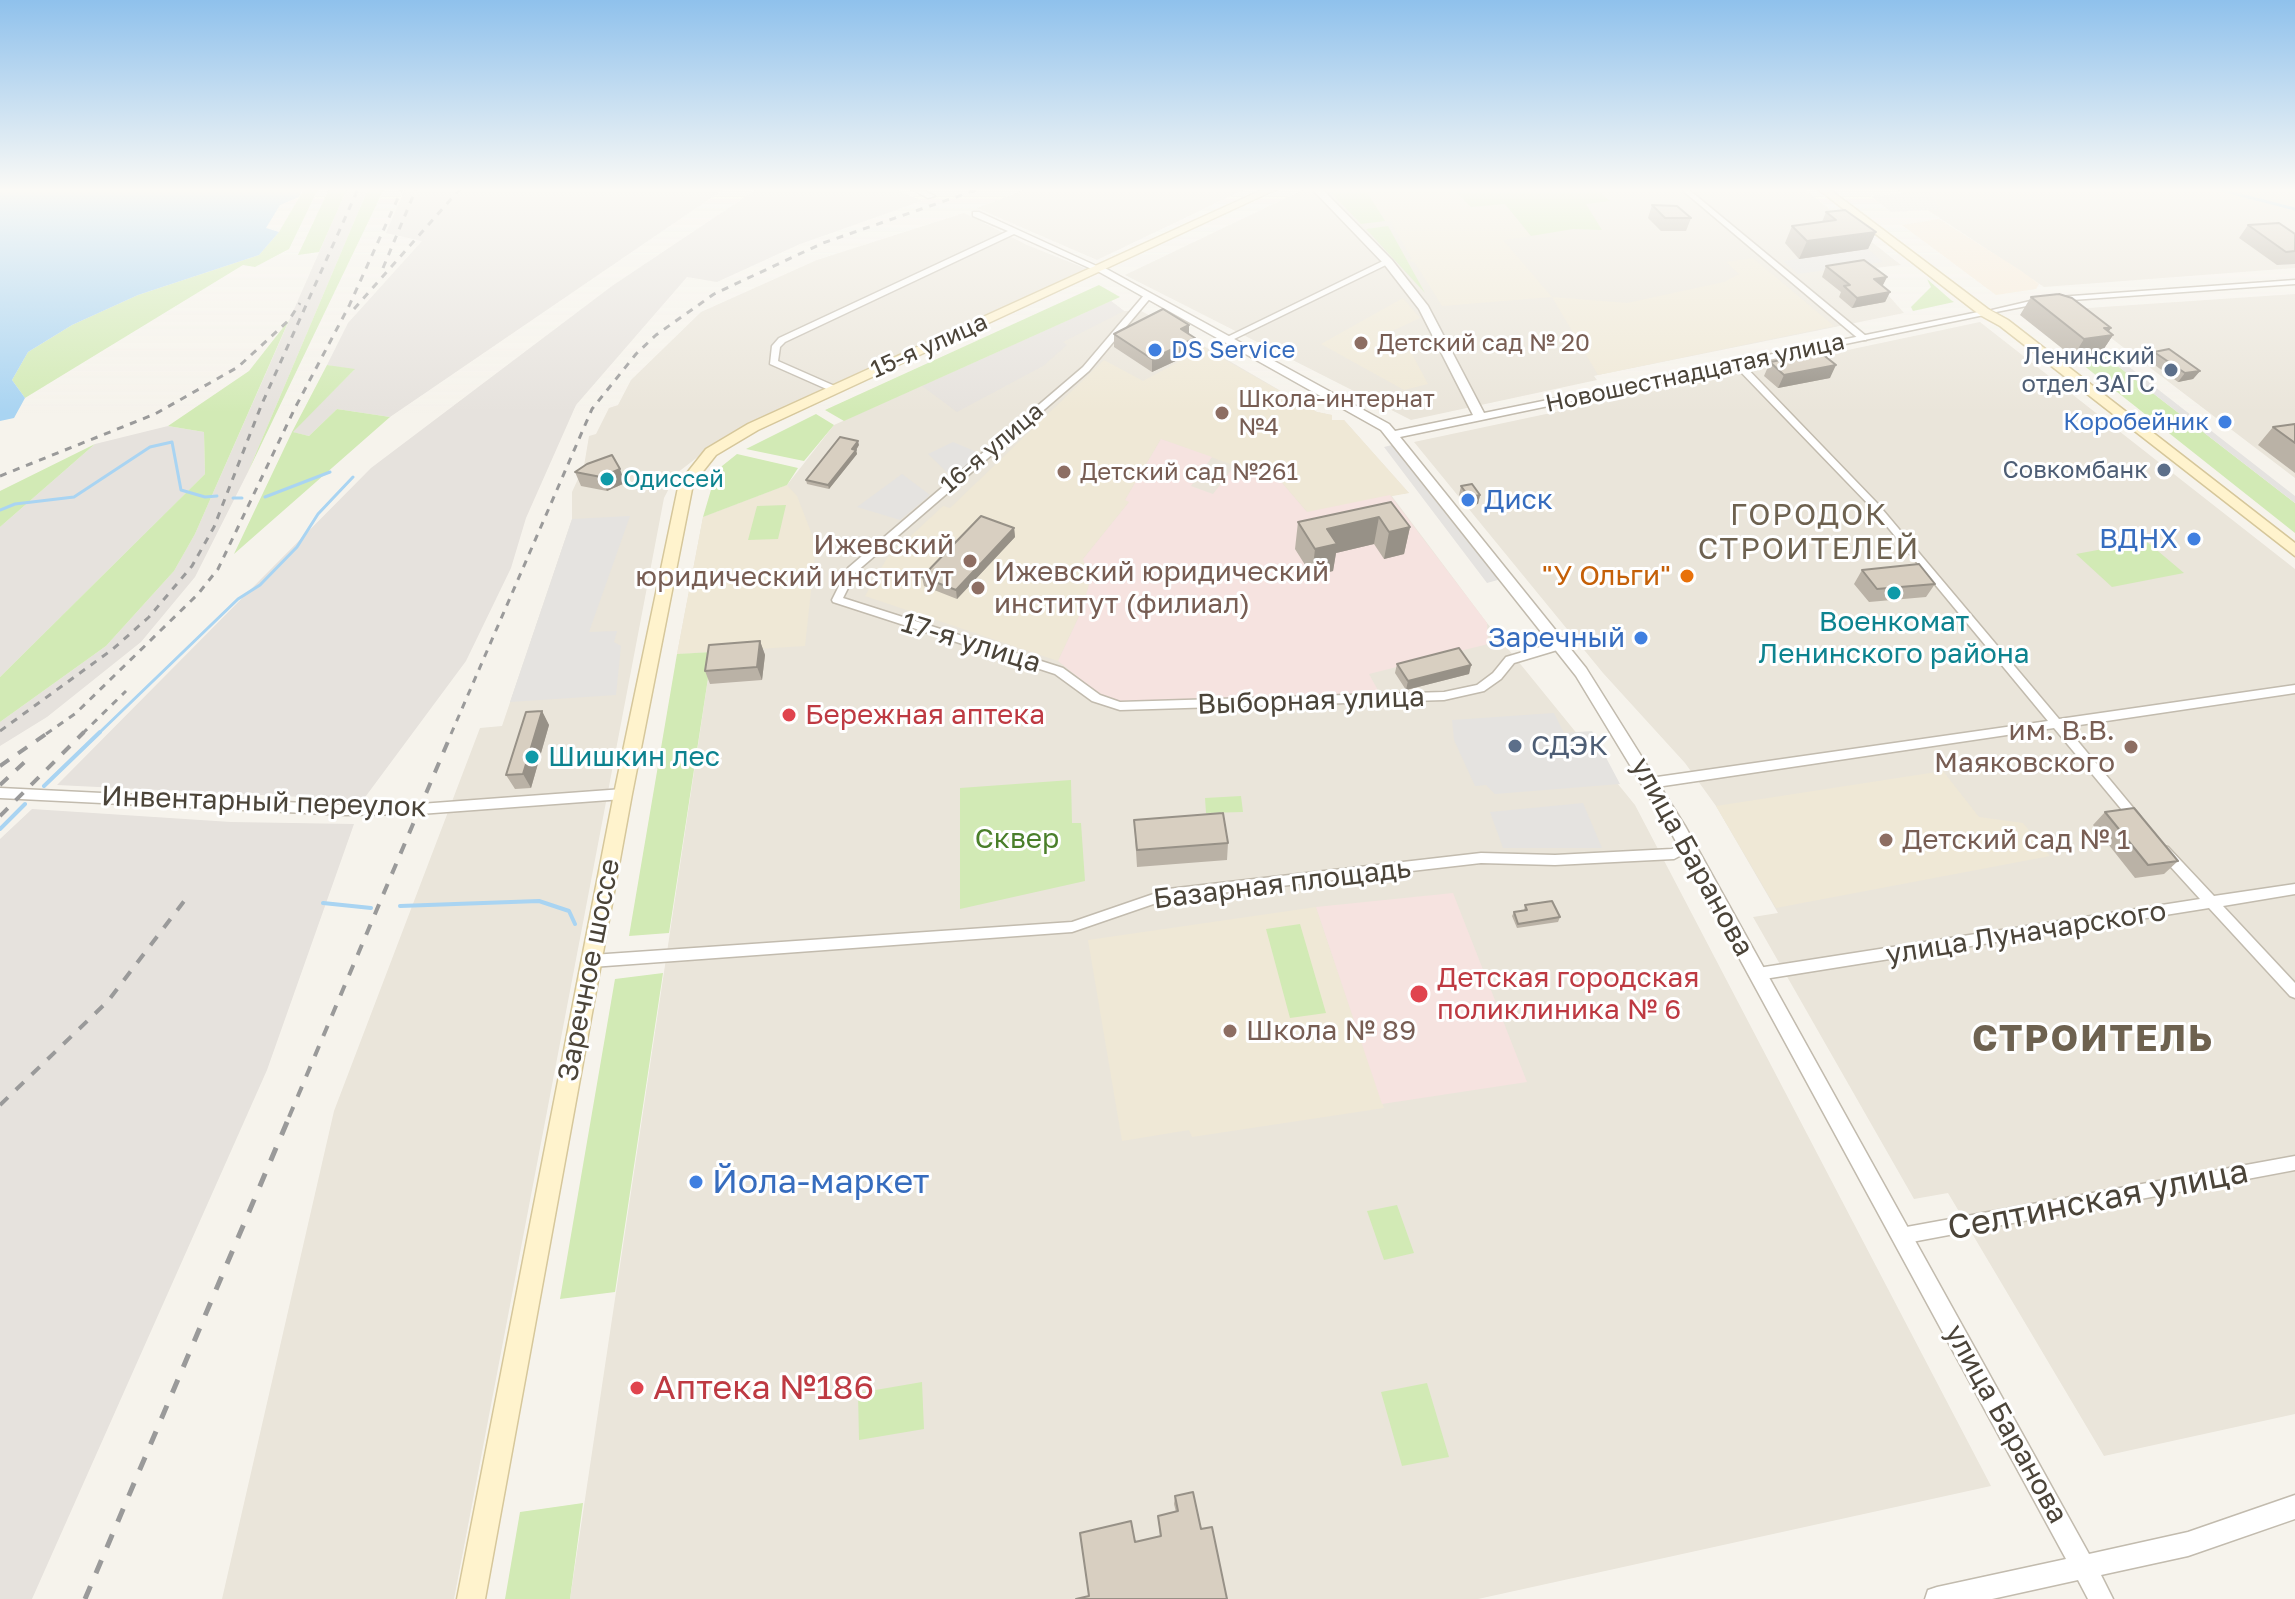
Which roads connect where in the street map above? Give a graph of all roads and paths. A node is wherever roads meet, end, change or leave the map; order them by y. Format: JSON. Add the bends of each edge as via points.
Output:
{"nodes":[{"id":1,"x":945,"y":264,"type":"edge"},
{"id":2,"x":1087,"y":264,"type":"edge"},
{"id":3,"x":1111,"y":264,"type":"edge"},
{"id":4,"x":1385,"y":264,"type":"edge"},
{"id":5,"x":1389,"y":264,"type":"edge"},
{"id":6,"x":1774,"y":264,"type":"edge"},
{"id":7,"x":1925,"y":264,"type":"edge"},
{"id":8,"x":1930,"y":264,"type":"edge"},
{"id":9,"x":1099,"y":269,"type":"junction"},
{"id":10,"x":2295,"y":282,"type":"edge"},
{"id":11,"x":1148,"y":296,"type":"junction"},
{"id":12,"x":1990,"y":311,"type":"junction"},
{"id":13,"x":1863,"y":338,"type":"junction"},
{"id":14,"x":1227,"y":339,"type":"junction"},
{"id":15,"x":1738,"y":364,"type":"junction"},
{"id":16,"x":834,"y":389,"type":"junction"},
{"id":17,"x":803,"y":404,"type":"joint"},
{"id":18,"x":1480,"y":417,"type":"junction"},
{"id":19,"x":1394,"y":435,"type":"junction"},
{"id":20,"x":2295,"y":551,"type":"edge"},
{"id":21,"x":837,"y":600,"type":"joint"},
{"id":22,"x":1560,"y":645,"type":"junction"},
{"id":23,"x":1059,"y":671,"type":"joint"},
{"id":24,"x":2295,"y":689,"type":"edge"},
{"id":25,"x":2055,"y":725,"type":"junction"},
{"id":26,"x":1650,"y":783,"type":"junction"},
{"id":27,"x":0,"y":793,"type":"edge"},
{"id":28,"x":623,"y":794,"type":"junction"},
{"id":29,"x":2147,"y":831,"type":"edge"},
{"id":30,"x":2156,"y":841,"type":"edge"},
{"id":31,"x":1687,"y":846,"type":"junction"},
{"id":32,"x":2295,"y":889,"type":"edge"},
{"id":33,"x":2213,"y":904,"type":"junction"},
{"id":34,"x":592,"y":961,"type":"junction"},
{"id":35,"x":1758,"y":974,"type":"junction"},
{"id":36,"x":2295,"y":992,"type":"edge"},
{"id":37,"x":2295,"y":1163,"type":"edge"},
{"id":38,"x":1901,"y":1236,"type":"junction"},
{"id":39,"x":2295,"y":1507,"type":"edge"},
{"id":40,"x":2085,"y":1567,"type":"junction"},
{"id":41,"x":471,"y":1599,"type":"edge"},
{"id":42,"x":1937,"y":1599,"type":"edge"},
{"id":43,"x":2101,"y":1599,"type":"edge"}],
"edges":[{"from":1,"to":16,"type":"street","via":[[776,346],[773,362]]},
{"from":2,"to":9,"type":"street","name":"улица Баранова"},
{"from":3,"to":9,"type":"main road","name":"15-я улица"},
{"from":4,"to":14,"type":"street"},
{"from":5,"to":18,"type":"street","via":[[1424,308]]},
{"from":6,"to":13,"type":"street"},
{"from":7,"to":12,"type":"main road"},
{"from":8,"to":12,"type":"main road"},
{"from":9,"to":11,"type":"street","name":"улица Баранова"},
{"from":9,"to":16,"type":"main road","name":"15-я улица"},
{"from":10,"to":12,"type":"street","via":[[2047,300]]},
{"from":11,"to":14,"type":"street","name":"улица Баранова"},
{"from":11,"to":21,"type":"street","name":"16-я улица","via":[[1086,369],[852,570]]},
{"from":12,"to":13,"type":"street","name":"Новошестнадцатая улица"},
{"from":12,"to":20,"type":"main road"},
{"from":13,"to":15,"type":"street","name":"Новошестнадцатая улица"},
{"from":14,"to":19,"type":"street","name":"улица Баранова"},
{"from":15,"to":18,"type":"street","name":"Новошестнадцатая улица"},
{"from":15,"to":25,"type":"street","via":[[1865,495]]},
{"from":16,"to":17,"type":"main road","name":"15-я улица"},
{"from":17,"to":28,"type":"main road","name":"Заречное шоссе","via":[[711,452],[686,483]]},
{"from":18,"to":19,"type":"street","name":"Новошестнадцатая улица"},
{"from":19,"to":22,"type":"street","name":"улица Баранова"},
{"from":21,"to":23,"type":"street","name":"17-я улица"},
{"from":22,"to":23,"type":"street","name":"Выборная улица","via":[[1510,660],[1480,688],[1444,696],[1120,706],[1096,698]]},
{"from":22,"to":26,"type":"street","name":"улица Баранова"},
{"from":24,"to":25,"type":"street"},
{"from":25,"to":26,"type":"street"},
{"from":25,"to":29,"type":"street"},
{"from":26,"to":31,"type":"street","name":"улица Баранова"},
{"from":27,"to":28,"type":"street","name":"Инвентарный переулок","via":[[346,810]]},
{"from":28,"to":34,"type":"main road","name":"Заречное шоссе"},
{"from":30,"to":33,"type":"street"},
{"from":31,"to":34,"type":"street","name":"Базарная площадь","via":[[1674,854],[1481,858],[1168,894],[1072,927]]},
{"from":31,"to":35,"type":"street","name":"улица Баранова"},
{"from":32,"to":33,"type":"street","name":"улица Луначарского"},
{"from":33,"to":35,"type":"street","name":"улица Луначарского"},
{"from":33,"to":36,"type":"street"},
{"from":34,"to":41,"type":"main road","name":"Заречное шоссе"},
{"from":35,"to":38,"type":"street","name":"улица Баранова"},
{"from":37,"to":38,"type":"street","name":"Селтинская улица"},
{"from":38,"to":40,"type":"street","name":"улица Баранова"},
{"from":39,"to":40,"type":"street","via":[[2188,1544]]},
{"from":40,"to":42,"type":"street"},
{"from":40,"to":43,"type":"street","name":"улица Баранова"}]}
